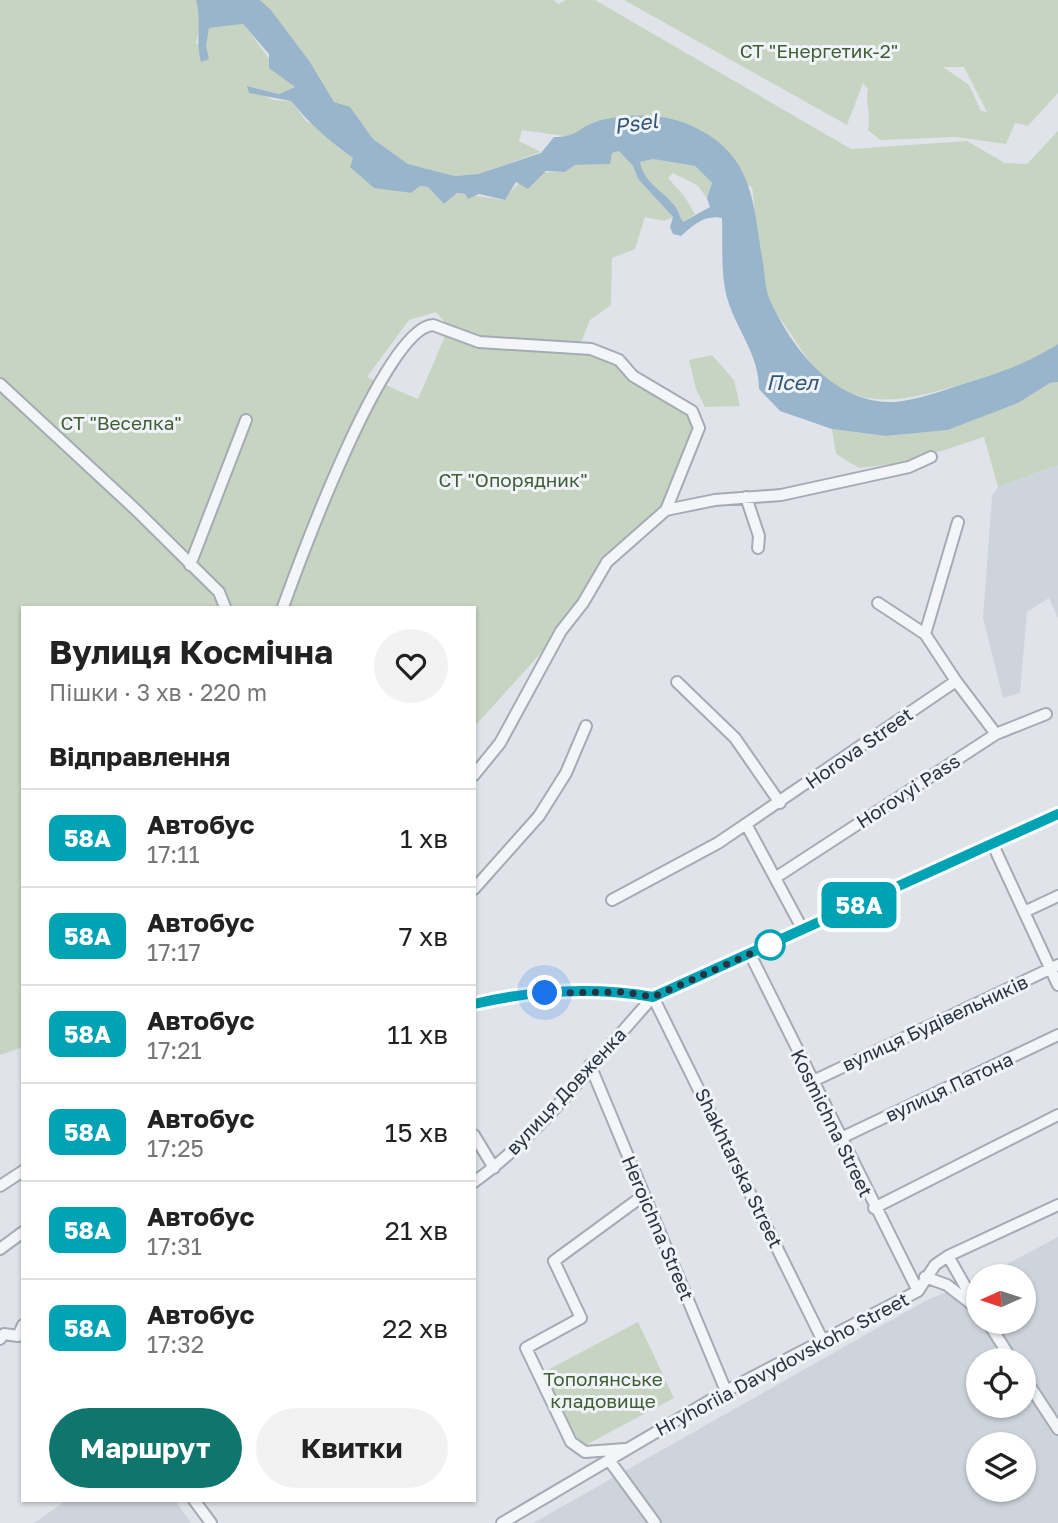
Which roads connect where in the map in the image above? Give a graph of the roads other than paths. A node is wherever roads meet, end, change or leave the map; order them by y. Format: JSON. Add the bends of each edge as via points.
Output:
{"nodes":[{"id":1,"x":0,"y":384,"type":"edge"},
{"id":2,"x":246,"y":420,"type":"dead end"},
{"id":3,"x":931,"y":457,"type":"dead end"},
{"id":4,"x":746,"y":497,"type":"junction"},
{"id":5,"x":666,"y":510,"type":"junction"},
{"id":6,"x":958,"y":522,"type":"dead end"},
{"id":7,"x":758,"y":548,"type":"dead end"},
{"id":8,"x":190,"y":565,"type":"junction"},
{"id":9,"x":878,"y":603,"type":"dead end"},
{"id":10,"x":225,"y":606,"type":"edge"},
{"id":11,"x":283,"y":606,"type":"edge"},
{"id":12,"x":925,"y":634,"type":"junction"},
{"id":13,"x":956,"y":681,"type":"junction"},
{"id":14,"x":677,"y":682,"type":"dead end"},
{"id":15,"x":1046,"y":714,"type":"dead end"},
{"id":16,"x":586,"y":726,"type":"dead end"},
{"id":17,"x":996,"y":734,"type":"junction"},
{"id":18,"x":476,"y":773,"type":"edge"},
{"id":19,"x":780,"y":803,"type":"junction"},
{"id":20,"x":1058,"y":814,"type":"edge"},
{"id":21,"x":746,"y":824,"type":"junction"},
{"id":22,"x":993,"y":845,"type":"junction"},
{"id":23,"x":775,"y":877,"type":"junction"},
{"id":24,"x":476,"y":887,"type":"edge"},
{"id":25,"x":1058,"y":895,"type":"edge"},
{"id":26,"x":612,"y":900,"type":"dead end"},
{"id":27,"x":1024,"y":912,"type":"junction"},
{"id":28,"x":803,"y":930,"type":"junction"},
{"id":29,"x":750,"y":954,"type":"junction"},
{"id":30,"x":1054,"y":967,"type":"edge"},
{"id":31,"x":1058,"y":985,"type":"edge"},
{"id":32,"x":653,"y":997,"type":"junction"},
{"id":33,"x":476,"y":1004,"type":"edge"},
{"id":34,"x":1058,"y":1035,"type":"edge"},
{"id":35,"x":590,"y":1065,"type":"junction"},
{"id":36,"x":811,"y":1082,"type":"junction"},
{"id":37,"x":1058,"y":1115,"type":"edge"},
{"id":38,"x":841,"y":1138,"type":"junction"},
{"id":39,"x":476,"y":1139,"type":"edge"},
{"id":40,"x":494,"y":1168,"type":"junction"},
{"id":41,"x":21,"y":1172,"type":"edge"},
{"id":42,"x":476,"y":1181,"type":"edge"},
{"id":43,"x":0,"y":1185,"type":"edge"},
{"id":44,"x":644,"y":1195,"type":"junction"},
{"id":45,"x":1058,"y":1205,"type":"edge"},
{"id":46,"x":874,"y":1208,"type":"junction"},
{"id":47,"x":21,"y":1234,"type":"edge"},
{"id":48,"x":0,"y":1249,"type":"edge"},
{"id":49,"x":948,"y":1256,"type":"junction"},
{"id":50,"x":925,"y":1277,"type":"junction"},
{"id":51,"x":966,"y":1288,"type":"edge"},
{"id":52,"x":918,"y":1291,"type":"junction"},
{"id":53,"x":966,"y":1300,"type":"edge"},
{"id":54,"x":0,"y":1322,"type":"edge"},
{"id":55,"x":21,"y":1329,"type":"edge"},
{"id":56,"x":2,"y":1336,"type":"edge"},
{"id":57,"x":823,"y":1341,"type":"junction"},
{"id":58,"x":726,"y":1391,"type":"junction"},
{"id":59,"x":1036,"y":1395,"type":"edge"},
{"id":60,"x":1058,"y":1429,"type":"edge"},
{"id":61,"x":627,"y":1449,"type":"junction"},
{"id":62,"x":609,"y":1460,"type":"junction"},
{"id":63,"x":195,"y":1502,"type":"edge"},
{"id":64,"x":211,"y":1523,"type":"edge"},
{"id":65,"x":502,"y":1523,"type":"edge"},
{"id":66,"x":655,"y":1523,"type":"edge"}],
"edges":[{"from":1,"to":8,"type":"street"},
{"from":2,"to":8,"type":"street"},
{"from":3,"to":4,"type":"street","via":[[909,467],[781,495]]},
{"from":4,"to":5,"type":"street"},
{"from":4,"to":7,"type":"street","via":[[759,536]]},
{"from":5,"to":11,"type":"street","via":[[699,428],[692,411],[633,376],[619,360],[591,349],[479,342],[426,325],[380,379],[343,457]]},
{"from":5,"to":18,"type":"street","via":[[607,562],[561,631],[500,743]]},
{"from":6,"to":12,"type":"street"},
{"from":8,"to":10,"type":"street","via":[[219,593]]},
{"from":9,"to":12,"type":"street"},
{"from":12,"to":13,"type":"street"},
{"from":13,"to":17,"type":"street"},
{"from":13,"to":19,"type":"street","name":"Horova Street"},
{"from":14,"to":19,"type":"street","via":[[735,738]]},
{"from":15,"to":17,"type":"street","name":"Horovyi Pass"},
{"from":16,"to":24,"type":"street","via":[[566,773],[539,816]]},
{"from":17,"to":23,"type":"street","name":"Horovyi Pass"},
{"from":19,"to":21,"type":"street","name":"Horova Street"},
{"from":20,"to":22,"type":"street"},
{"from":21,"to":23,"type":"street"},
{"from":21,"to":26,"type":"street","name":"Horova Street"},
{"from":22,"to":27,"type":"street"},
{"from":22,"to":28,"type":"street"},
{"from":23,"to":28,"type":"street"},
{"from":25,"to":27,"type":"street"},
{"from":27,"to":30,"type":"street"},
{"from":28,"to":29,"type":"street"},
{"from":29,"to":32,"type":"street"},
{"from":29,"to":36,"type":"street","name":"Kosmichna Street"},
{"from":30,"to":31,"type":"street"},
{"from":30,"to":36,"type":"street","name":"вулиця Будівельників"},
{"from":32,"to":33,"type":"street","via":[[564,992]]},
{"from":32,"to":35,"type":"street","name":"вулиця Довженка"},
{"from":32,"to":57,"type":"street","name":"Shakhtarska Street"},
{"from":34,"to":38,"type":"street","name":"вулиця Патона"},
{"from":35,"to":40,"type":"street","name":"вулиця Довженка"},
{"from":35,"to":44,"type":"street","name":"Heroichna Street"},
{"from":36,"to":38,"type":"street","name":"Kosmichna Street"},
{"from":37,"to":46,"type":"street"},
{"from":38,"to":46,"type":"street","name":"Kosmichna Street"},
{"from":39,"to":40,"type":"street"},
{"from":40,"to":42,"type":"street","name":"вулиця Довженка"},
{"from":41,"to":43,"type":"street"},
{"from":44,"to":58,"type":"street","name":"Heroichna Street"},
{"from":44,"to":61,"type":"street","via":[[554,1261],[581,1318],[527,1348],[571,1442],[585,1452]]},
{"from":45,"to":49,"type":"street","name":"Hryhoriia Davydovskoho Street"},
{"from":46,"to":52,"type":"street","name":"Kosmichna Street"},
{"from":47,"to":48,"type":"street"},
{"from":49,"to":50,"type":"street","name":"Hryhoriia Davydovskoho Street"},
{"from":49,"to":51,"type":"street"},
{"from":50,"to":52,"type":"street","name":"Hryhoriia Davydovskoho Street"},
{"from":50,"to":53,"type":"street","via":[[947,1285]]},
{"from":52,"to":57,"type":"street","name":"Hryhoriia Davydovskoho Street"},
{"from":54,"to":56,"type":"street"},
{"from":55,"to":56,"type":"street","via":[[18,1336]]},
{"from":57,"to":58,"type":"street","name":"Hryhoriia Davydovskoho Street"},
{"from":58,"to":61,"type":"street","name":"Hryhoriia Davydovskoho Street"},
{"from":59,"to":60,"type":"street"},
{"from":61,"to":62,"type":"street","name":"Hryhoriia Davydovskoho Street"},
{"from":62,"to":65,"type":"street","name":"Hryhoriia Davydovskoho Street"},
{"from":62,"to":66,"type":"street"},
{"from":63,"to":64,"type":"street"}]}
